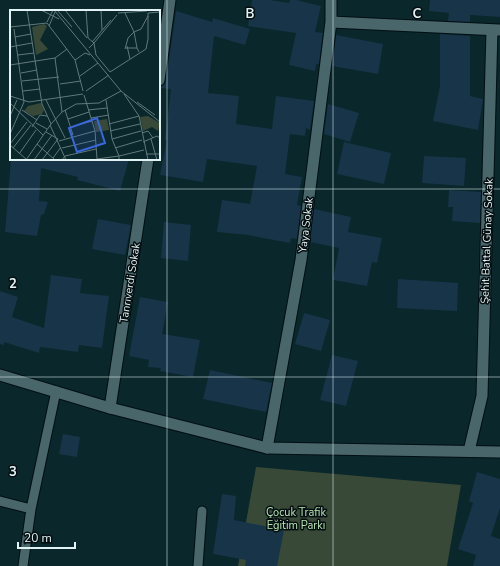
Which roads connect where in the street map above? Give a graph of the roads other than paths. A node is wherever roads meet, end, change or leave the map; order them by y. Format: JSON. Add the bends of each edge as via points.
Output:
{"nodes":[{"id":1,"x":170,"y":0,"type":"edge"},
{"id":2,"x":331,"y":0,"type":"edge"},
{"id":3,"x":331,"y":22,"type":"junction"},
{"id":4,"x":496,"y":30,"type":"edge"},
{"id":5,"x":160,"y":73,"type":"edge"},
{"id":6,"x":148,"y":160,"type":"edge"},
{"id":7,"x":0,"y":375,"type":"edge"},
{"id":8,"x":56,"y":391,"type":"junction"},
{"id":9,"x":110,"y":408,"type":"junction"},
{"id":10,"x":267,"y":448,"type":"junction"},
{"id":11,"x":469,"y":451,"type":"junction"},
{"id":12,"x":500,"y":452,"type":"edge"},
{"id":13,"x":0,"y":501,"type":"edge"},
{"id":14,"x":31,"y":509,"type":"junction"},
{"id":15,"x":202,"y":511,"type":"dead end"},
{"id":16,"x":23,"y":566,"type":"edge"},
{"id":17,"x":198,"y":566,"type":"edge"}],
"edges":[{"from":1,"to":5,"type":"street"},
{"from":2,"to":3,"type":"street","name":"Yaya Sokak"},
{"from":3,"to":4,"type":"street"},
{"from":3,"to":10,"type":"street","name":"Yaya Sokak","via":[[301,260]]},
{"from":4,"to":11,"type":"street","name":"Şehit Battal Günay Sokak","via":[[482,396]]},
{"from":6,"to":9,"type":"street","name":"Tanrıverdi Sokak"},
{"from":7,"to":8,"type":"street"},
{"from":8,"to":9,"type":"street"},
{"from":8,"to":14,"type":"lane"},
{"from":9,"to":10,"type":"street"},
{"from":10,"to":11,"type":"street"},
{"from":11,"to":12,"type":"street"},
{"from":13,"to":14,"type":"lane"},
{"from":14,"to":16,"type":"lane"},
{"from":15,"to":17,"type":"lane"}]}
